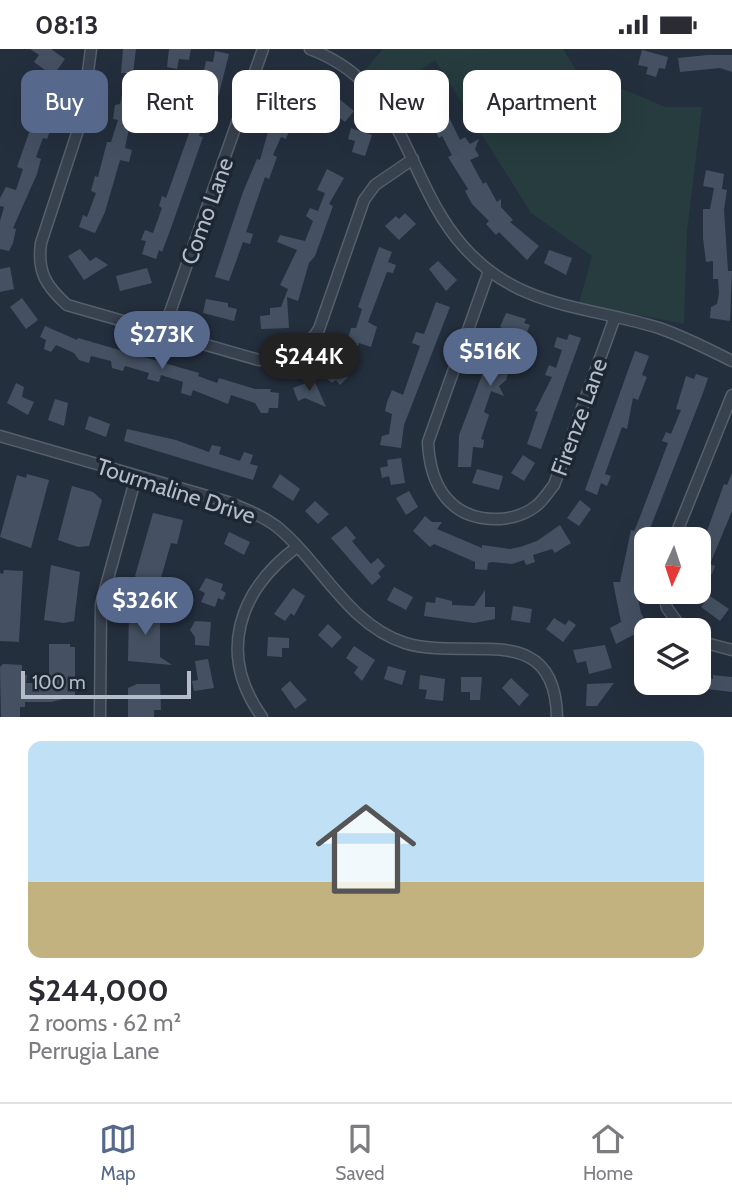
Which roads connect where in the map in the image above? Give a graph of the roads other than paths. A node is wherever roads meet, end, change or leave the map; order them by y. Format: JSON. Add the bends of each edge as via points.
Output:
{"nodes":[{"id":1,"x":91,"y":49,"type":"edge"},
{"id":2,"x":263,"y":49,"type":"edge"},
{"id":3,"x":310,"y":49,"type":"edge"},
{"id":4,"x":413,"y":159,"type":"junction"},
{"id":5,"x":489,"y":271,"type":"junction"},
{"id":6,"x":615,"y":317,"type":"junction"},
{"id":7,"x":163,"y":333,"type":"junction"},
{"id":8,"x":732,"y":361,"type":"edge"},
{"id":9,"x":732,"y":395,"type":"edge"},
{"id":10,"x":1,"y":439,"type":"edge"},
{"id":11,"x":136,"y":477,"type":"junction"},
{"id":12,"x":679,"y":527,"type":"edge"},
{"id":13,"x":297,"y":547,"type":"junction"},
{"id":14,"x":711,"y":644,"type":"edge"},
{"id":15,"x":732,"y":650,"type":"edge"},
{"id":16,"x":100,"y":717,"type":"edge"},
{"id":17,"x":262,"y":717,"type":"edge"},
{"id":18,"x":556,"y":717,"type":"edge"}],
"edges":[{"from":1,"to":7,"type":"street","via":[[82,118],[41,243],[42,277],[67,305]]},
{"from":2,"to":7,"type":"street","name":"Como Lane"},
{"from":3,"to":4,"type":"street","via":[[349,71],[377,96],[396,122]]},
{"from":4,"to":5,"type":"street","via":[[449,227]]},
{"from":4,"to":7,"type":"street","via":[[375,185],[364,200],[318,329],[300,353],[282,360],[259,360]]},
{"from":5,"to":6,"type":"street","via":[[535,298]]},
{"from":5,"to":6,"type":"street","name":"Firenze Lane","via":[[428,442],[429,465],[440,491],[458,509],[475,517],[524,514],[554,485]]},
{"from":6,"to":8,"type":"street","via":[[660,328]]},
{"from":9,"to":12,"type":"street"},
{"from":10,"to":11,"type":"street","name":"Tourmaline Drive"},
{"from":11,"to":13,"type":"street","name":"Tourmaline Drive","via":[[258,514]]},
{"from":11,"to":16,"type":"street","via":[[101,604]]},
{"from":13,"to":17,"type":"street","via":[[264,576],[250,594],[241,618],[239,666],[247,693]]},
{"from":13,"to":18,"type":"street","name":"Tourmaline Drive","via":[[350,607],[386,634],[429,648],[512,650],[540,663],[555,689]]},
{"from":14,"to":15,"type":"street"}]}
